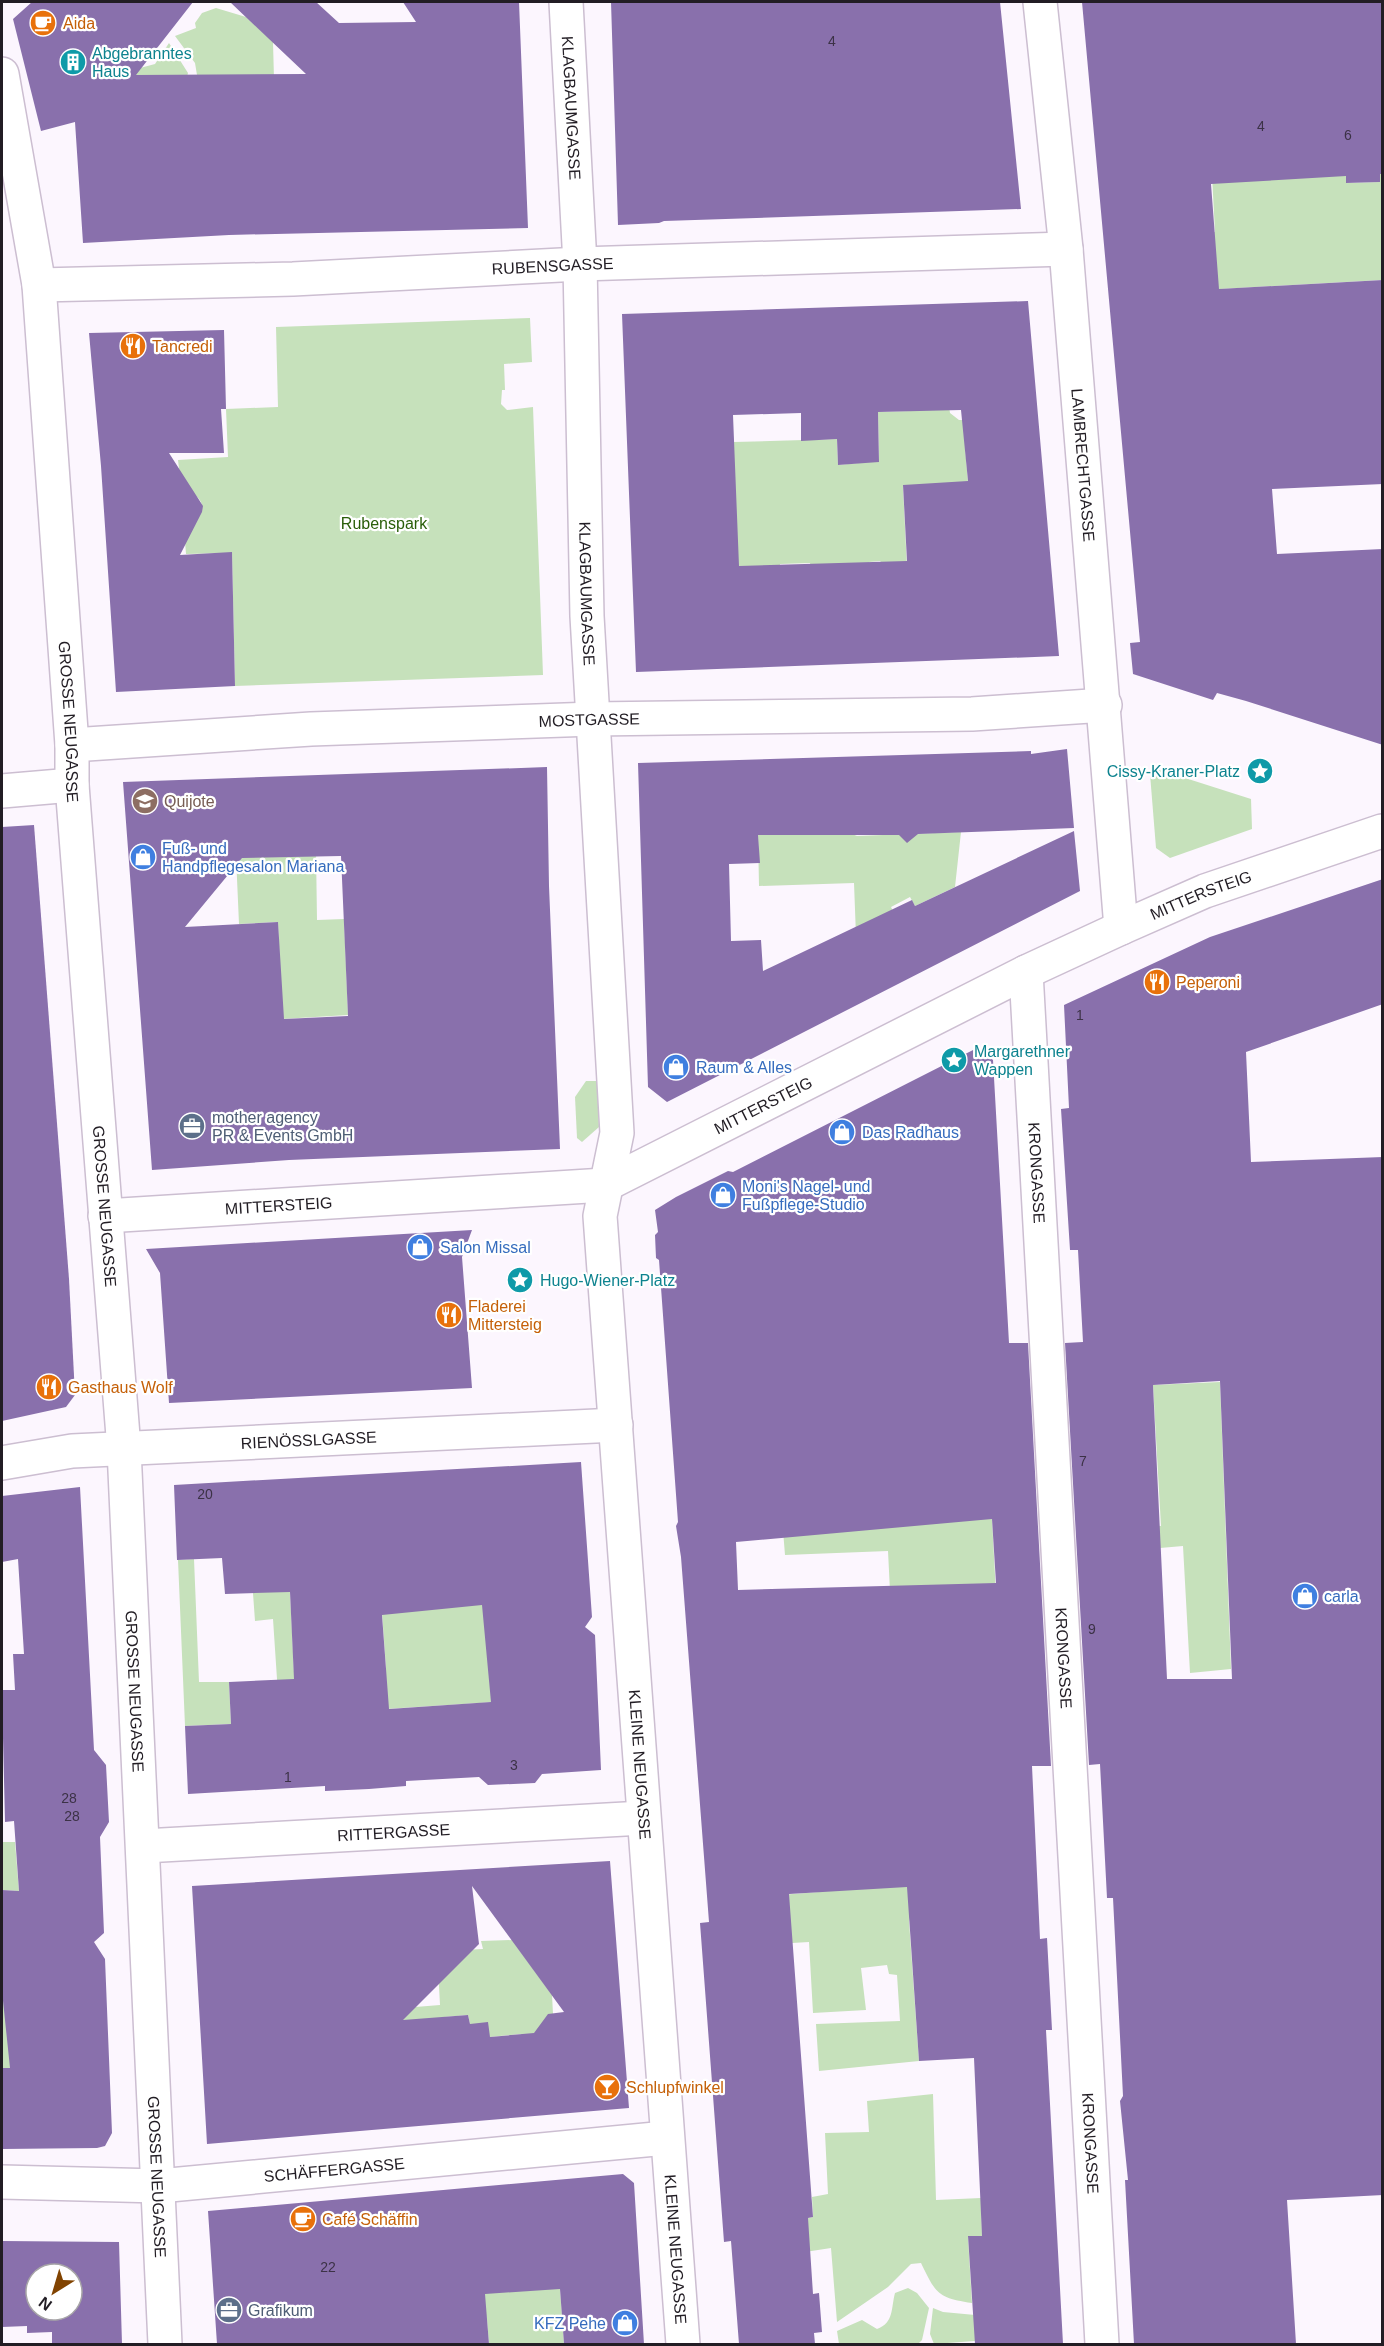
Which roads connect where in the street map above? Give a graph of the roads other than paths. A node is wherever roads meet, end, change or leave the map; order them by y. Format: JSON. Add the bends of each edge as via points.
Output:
{"nodes":[{"id":1,"x":566,"y":2,"type":"edge"},
{"id":2,"x":1040,"y":2,"type":"edge"},
{"id":3,"x":2,"y":74,"type":"edge"},
{"id":4,"x":1066,"y":249,"type":"junction"},
{"id":5,"x":580,"y":264,"type":"junction"},
{"id":6,"x":39,"y":285,"type":"junction"},
{"id":7,"x":1105,"y":705,"type":"junction"},
{"id":8,"x":593,"y":719,"type":"junction"},
{"id":9,"x":72,"y":744,"type":"junction"},
{"id":10,"x":72,"y":785,"type":"junction"},
{"id":11,"x":2,"y":791,"type":"edge"},
{"id":12,"x":1383,"y":831,"type":"edge"},
{"id":13,"x":1121,"y":928,"type":"junction"},
{"id":14,"x":1026,"y":972,"type":"junction"},
{"id":15,"x":605,"y":1185,"type":"junction"},
{"id":16,"x":105,"y":1216,"type":"junction"},
{"id":17,"x":616,"y":1425,"type":"junction"},
{"id":18,"x":124,"y":1449,"type":"junction"},
{"id":19,"x":2,"y":1463,"type":"edge"},
{"id":20,"x":643,"y":1818,"type":"junction"},
{"id":21,"x":144,"y":1846,"type":"junction"},
{"id":22,"x":666,"y":2138,"type":"junction"},
{"id":23,"x":2,"y":2182,"type":"edge"},
{"id":24,"x":159,"y":2186,"type":"junction"},
{"id":25,"x":165,"y":2344,"type":"edge"},
{"id":26,"x":683,"y":2344,"type":"edge"},
{"id":27,"x":1102,"y":2344,"type":"edge"}],
"edges":[{"from":1,"to":5,"type":"street","name":"KLAGBAUMGASSE"},
{"from":2,"to":4,"type":"street","name":"LAMBRECHTGASSE"},
{"from":3,"to":6,"type":"street","name":"GROSSE NEUGASSE"},
{"from":4,"to":5,"type":"street","name":"RUBENSGASSE"},
{"from":4,"to":7,"type":"street","name":"LAMBRECHTGASSE"},
{"from":5,"to":6,"type":"street","name":"RUBENSGASSE","via":[[293,279]]},
{"from":5,"to":8,"type":"street","name":"KLAGBAUMGASSE","via":[[587,616]]},
{"from":6,"to":9,"type":"street","name":"GROSSE NEUGASSE"},
{"from":7,"to":8,"type":"street","name":"MOSTGASSE","via":[[972,714]]},
{"from":7,"to":13,"type":"street","name":"LAMBRECHTGASSE"},
{"from":8,"to":9,"type":"street","name":"MOSTGASSE","via":[[311,729]]},
{"from":8,"to":15,"type":"street","name":"KLAGBAUMGASSE","via":[[617,1133]]},
{"from":9,"to":10,"type":"street","name":"GROSSE NEUGASSE"},
{"from":10,"to":11,"type":"street"},
{"from":10,"to":16,"type":"street","name":"GROSSE NEUGASSE"},
{"from":12,"to":13,"type":"street","name":"MITTERSTEIG","via":[[1205,891]]},
{"from":13,"to":14,"type":"street","name":"MITTERSTEIG"},
{"from":14,"to":15,"type":"street","name":"MITTERSTEIG"},
{"from":14,"to":27,"type":"street","name":"KRONGASSE"},
{"from":15,"to":16,"type":"street","name":"MITTERSTEIG"},
{"from":15,"to":17,"type":"street","name":"KLEINE NEUGASSE","via":[[600,1216]]},
{"from":16,"to":18,"type":"street","name":"GROSSE NEUGASSE"},
{"from":17,"to":18,"type":"street","name":"RIENÖSSLGASSE"},
{"from":17,"to":20,"type":"street","name":"KLEINE NEUGASSE"},
{"from":18,"to":19,"type":"street","name":"RIENÖSSLGASSE","via":[[72,1451]]},
{"from":18,"to":21,"type":"street","name":"GROSSE NEUGASSE"},
{"from":20,"to":21,"type":"street","name":"RITTERGASSE"},
{"from":20,"to":22,"type":"street","name":"KLEINE NEUGASSE"},
{"from":21,"to":24,"type":"street","name":"GROSSE NEUGASSE"},
{"from":22,"to":24,"type":"street","name":"SCHÄFFERGASSE"},
{"from":22,"to":26,"type":"street","name":"KLEINE NEUGASSE"},
{"from":23,"to":24,"type":"street","name":"SCHÄFFERGASSE"},
{"from":24,"to":25,"type":"street","name":"GROSSE NEUGASSE"}]}
